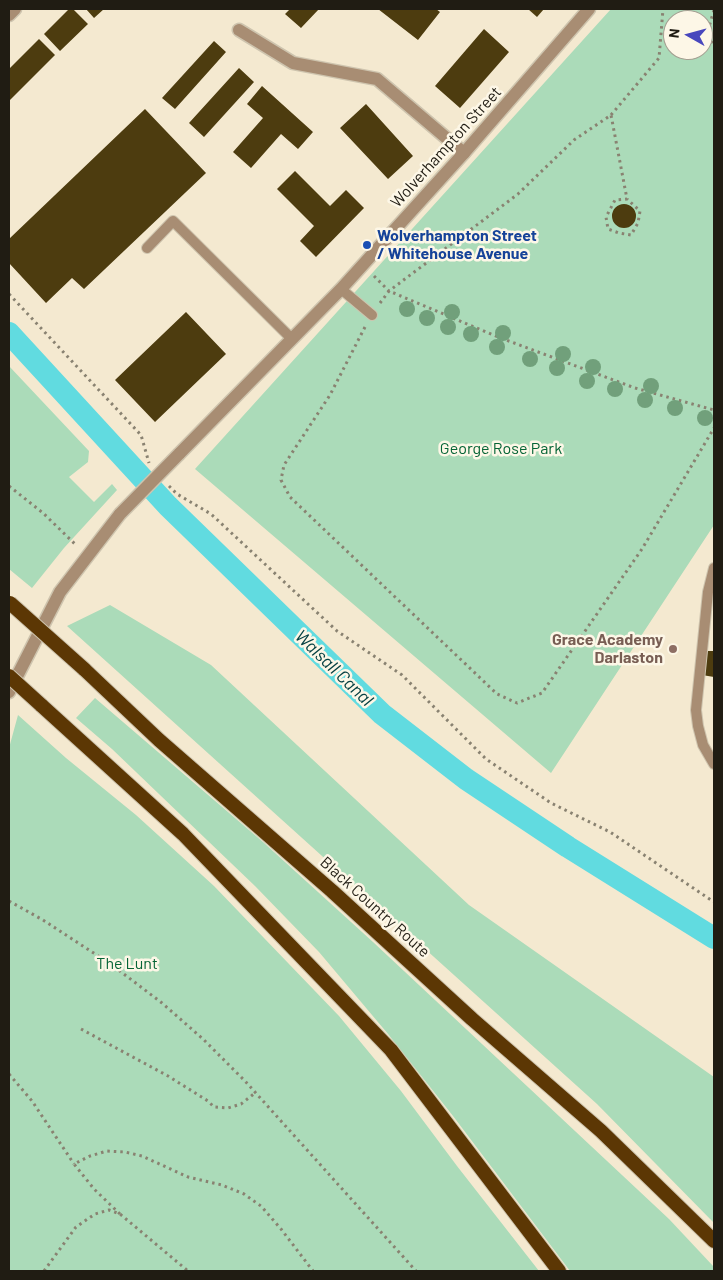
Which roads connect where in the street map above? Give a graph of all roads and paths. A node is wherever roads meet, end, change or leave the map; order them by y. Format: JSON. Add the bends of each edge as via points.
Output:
{"nodes":[{"id":1,"x":15,"y":9,"type":"edge"},
{"id":2,"x":589,"y":9,"type":"edge"},
{"id":3,"x":663,"y":9,"type":"edge"},
{"id":4,"x":714,"y":10,"type":"edge"},
{"id":5,"x":9,"y":15,"type":"edge"},
{"id":6,"x":239,"y":30,"type":"dead end"},
{"id":7,"x":714,"y":47,"type":"edge"},
{"id":8,"x":611,"y":115,"type":"junction"},
{"id":9,"x":464,"y":154,"type":"junction"},
{"id":10,"x":627,"y":199,"type":"junction"},
{"id":11,"x":147,"y":248,"type":"dead end"},
{"id":12,"x":362,"y":265,"type":"junction"},
{"id":13,"x":341,"y":289,"type":"junction"},
{"id":14,"x":389,"y":290,"type":"junction"},
{"id":15,"x":9,"y":294,"type":"edge"},
{"id":16,"x":372,"y":315,"type":"junction"},
{"id":17,"x":292,"y":339,"type":"junction"},
{"id":18,"x":714,"y":410,"type":"edge"},
{"id":19,"x":714,"y":428,"type":"edge"},
{"id":20,"x":150,"y":466,"type":"dead end"},
{"id":21,"x":163,"y":480,"type":"dead end"},
{"id":22,"x":9,"y":486,"type":"edge"},
{"id":23,"x":87,"y":555,"type":"junction"},
{"id":24,"x":714,"y":568,"type":"edge"},
{"id":25,"x":9,"y":602,"type":"edge"},
{"id":26,"x":9,"y":676,"type":"edge"},
{"id":27,"x":9,"y":692,"type":"edge"},
{"id":28,"x":714,"y":764,"type":"edge"},
{"id":29,"x":9,"y":901,"type":"edge"},
{"id":30,"x":714,"y":902,"type":"edge"},
{"id":31,"x":80,"y":1029,"type":"dead end"},
{"id":32,"x":9,"y":1074,"type":"edge"},
{"id":33,"x":255,"y":1093,"type":"junction"},
{"id":34,"x":74,"y":1164,"type":"junction"},
{"id":35,"x":120,"y":1214,"type":"junction"},
{"id":36,"x":714,"y":1241,"type":"edge"},
{"id":37,"x":44,"y":1271,"type":"edge"},
{"id":38,"x":188,"y":1271,"type":"edge"},
{"id":39,"x":313,"y":1271,"type":"edge"},
{"id":40,"x":416,"y":1271,"type":"edge"},
{"id":41,"x":559,"y":1271,"type":"edge"}],
"edges":[{"from":1,"to":5,"type":"street"},
{"from":2,"to":9,"type":"street","name":"Wolverhampton Street"},
{"from":3,"to":8,"type":"path","via":[[659,58]]},
{"from":4,"to":7,"type":"path","via":[[708,30]]},
{"from":6,"to":9,"type":"street","via":[[293,63],[377,79]]},
{"from":8,"to":10,"type":"path"},
{"from":8,"to":14,"type":"path","via":[[574,140],[518,194]]},
{"from":9,"to":12,"type":"street","name":"Wolverhampton Street"},
{"from":10,"to":10,"type":"path","via":[[615,200],[606,217],[608,228],[631,235],[640,211]]},
{"from":11,"to":17,"type":"lane","via":[[174,221]]},
{"from":12,"to":13,"type":"street","name":"Wolverhampton Street"},
{"from":12,"to":14,"type":"path"},
{"from":13,"to":16,"type":"lane"},
{"from":13,"to":17,"type":"street","name":"Wolverhampton Street"},
{"from":14,"to":16,"type":"path"},
{"from":14,"to":18,"type":"path","via":[[498,337],[635,388]]},
{"from":15,"to":20,"type":"path","via":[[141,434]]},
{"from":16,"to":19,"type":"path","via":[[330,395],[284,465],[281,480],[290,497],[497,694],[517,703],[542,693],[642,549]]},
{"from":17,"to":23,"type":"street","name":"Wolverhampton Street","bridge":true,"via":[[120,514]]},
{"from":21,"to":30,"type":"path","via":[[177,494],[210,514],[337,631],[402,675],[486,759],[551,803],[610,832]]},
{"from":22,"to":23,"type":"path","via":[[44,513]]},
{"from":23,"to":27,"type":"street","via":[[60,592]]},
{"from":24,"to":28,"type":"lane","via":[[708,592],[696,710],[703,745]]},
{"from":25,"to":36,"type":"highway","name":"Black Country Route","bridge":true,"via":[[158,740],[332,890],[472,1019],[601,1131]]},
{"from":26,"to":41,"type":"highway","bridge":true,"via":[[183,834],[391,1050]]},
{"from":29,"to":33,"type":"path","via":[[112,965],[162,1003],[203,1039]]},
{"from":31,"to":33,"type":"path","via":[[168,1076],[214,1107],[228,1108],[241,1104]]},
{"from":32,"to":34,"type":"path","via":[[32,1101]]},
{"from":33,"to":40,"type":"path"},
{"from":34,"to":35,"type":"path"},
{"from":34,"to":39,"type":"path","via":[[107,1151],[124,1152],[142,1156],[188,1177],[222,1184],[261,1206]]},
{"from":35,"to":37,"type":"path","via":[[108,1210],[95,1214],[76,1227]]},
{"from":35,"to":38,"type":"path"}]}
